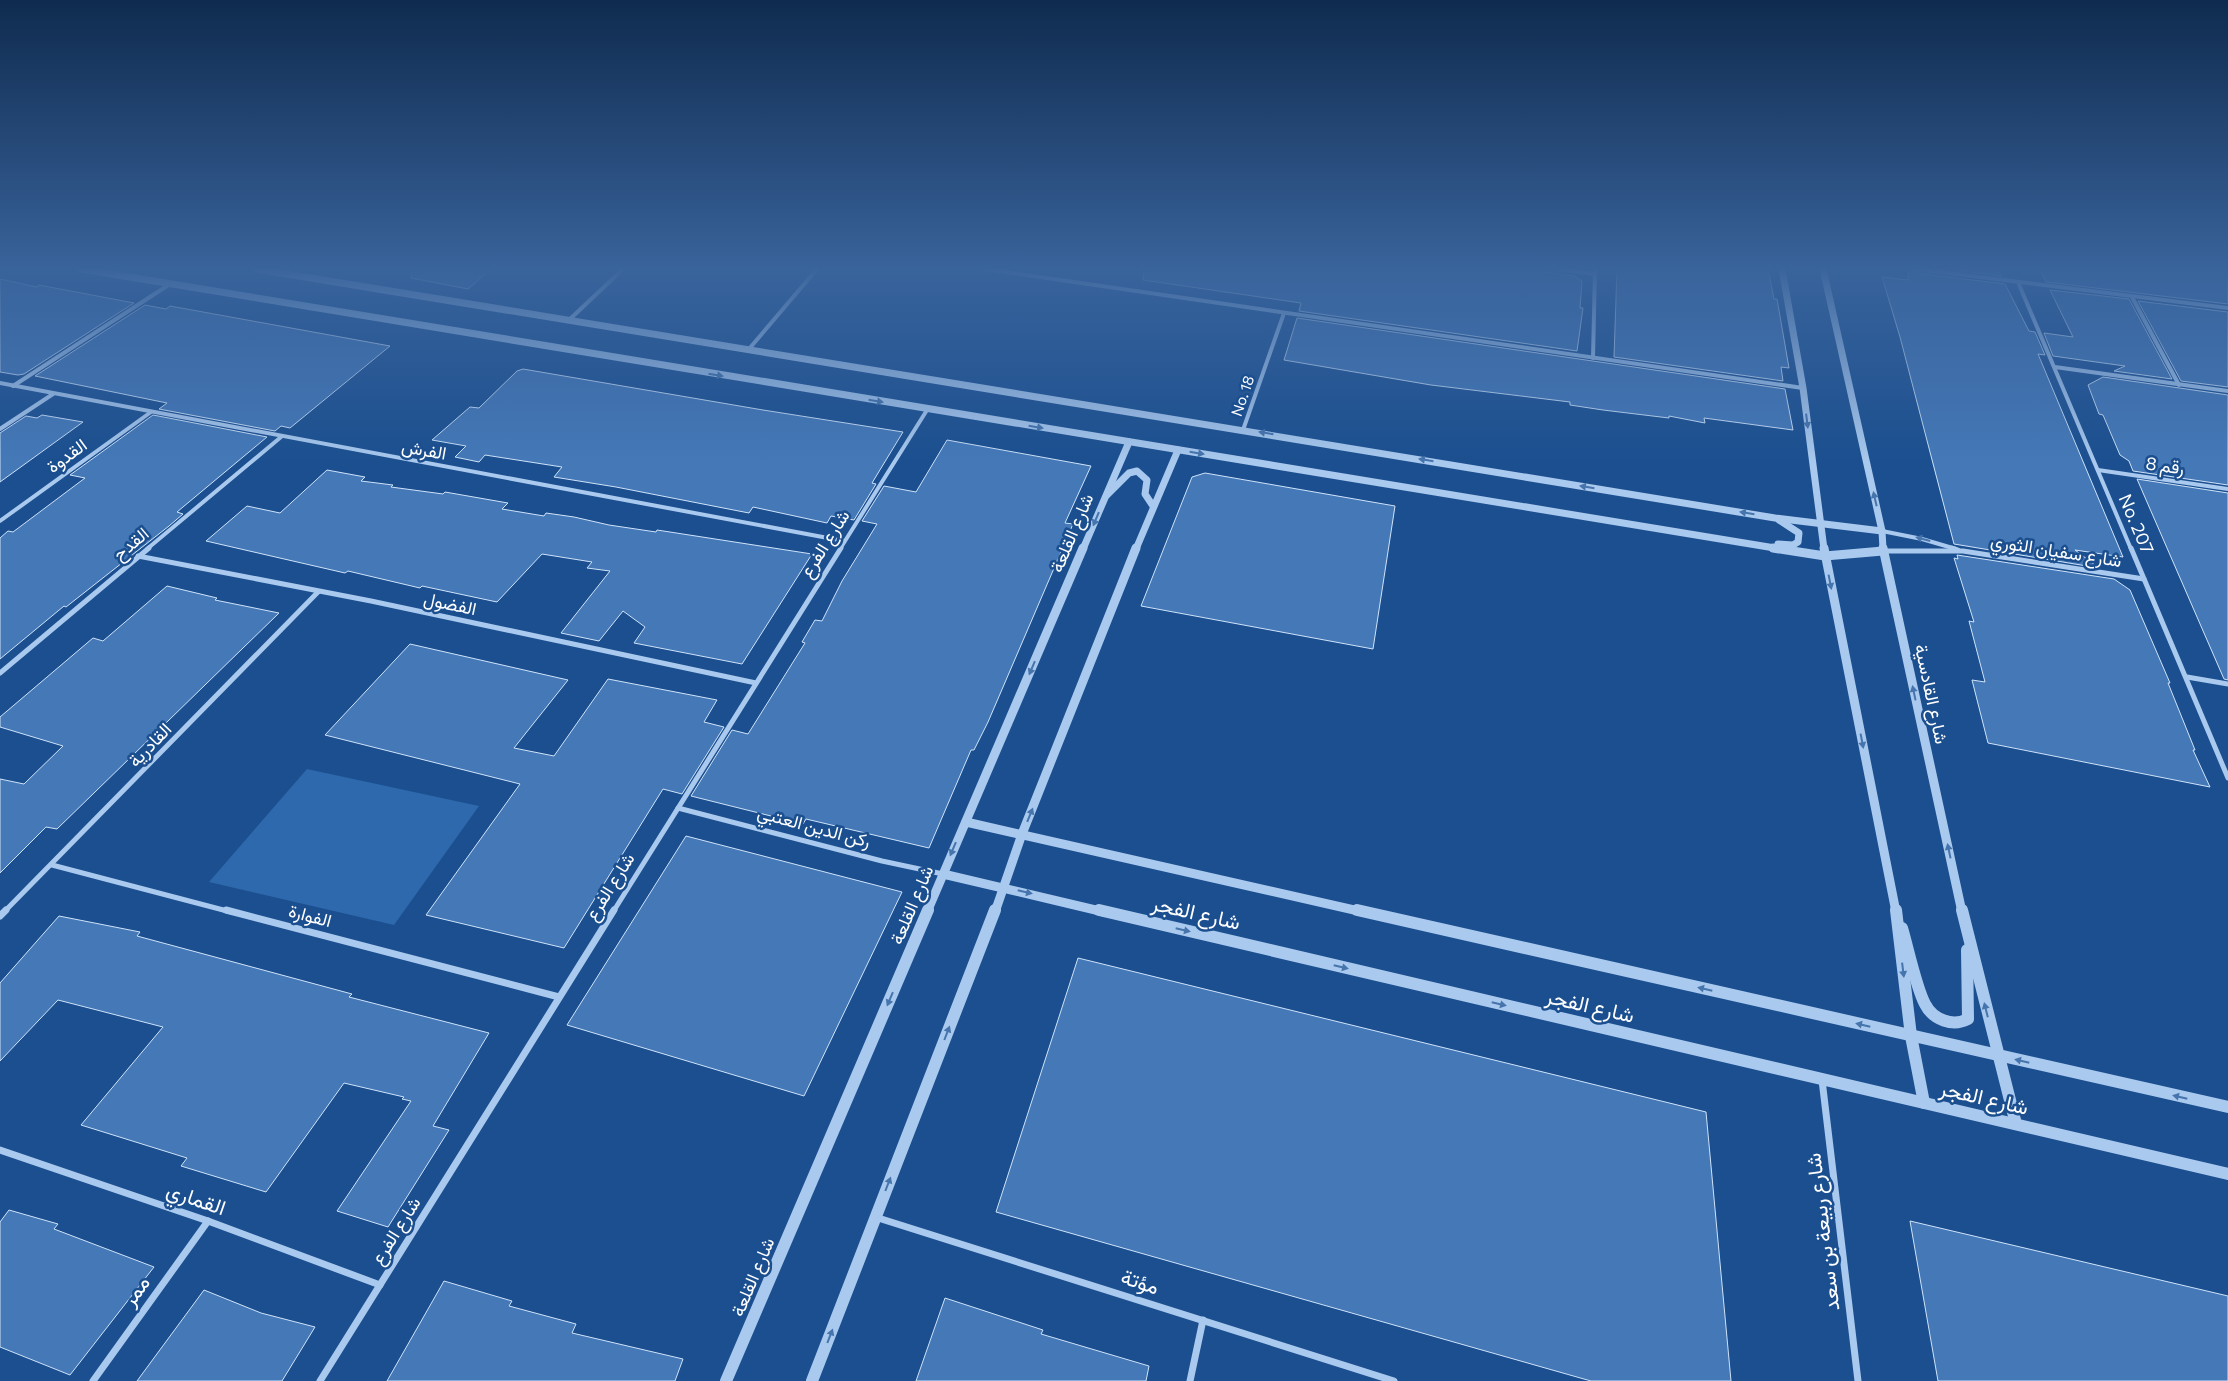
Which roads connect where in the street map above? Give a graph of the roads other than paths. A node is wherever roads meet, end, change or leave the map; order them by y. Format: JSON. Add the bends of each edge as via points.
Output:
{"nodes":[{"id":1,"x":94,"y":333,"type":"edge"},
{"id":2,"x":467,"y":333,"type":"edge"},
{"id":3,"x":650,"y":333,"type":"edge"},
{"id":4,"x":764,"y":333,"type":"edge"},
{"id":5,"x":1277,"y":333,"type":"edge"},
{"id":6,"x":1424,"y":333,"type":"edge"},
{"id":7,"x":1594,"y":333,"type":"edge"},
{"id":8,"x":1793,"y":333,"type":"edge"},
{"id":9,"x":1838,"y":333,"type":"edge"},
{"id":10,"x":2040,"y":333,"type":"edge"},
{"id":11,"x":2152,"y":333,"type":"edge"},
{"id":12,"x":750,"y":350,"type":"junction"},
{"id":13,"x":1593,"y":358,"type":"junction"},
{"id":14,"x":2055,"y":367,"type":"junction"},
{"id":15,"x":0,"y":384,"type":"edge"},
{"id":16,"x":2179,"y":384,"type":"junction"},
{"id":17,"x":13,"y":386,"type":"junction"},
{"id":18,"x":1803,"y":388,"type":"junction"},
{"id":19,"x":2228,"y":391,"type":"edge"},
{"id":20,"x":54,"y":393,"type":"junction"},
{"id":21,"x":926,"y":410,"type":"junction"},
{"id":22,"x":151,"y":412,"type":"junction"},
{"id":23,"x":0,"y":429,"type":"edge"},
{"id":24,"x":1243,"y":430,"type":"junction"},
{"id":25,"x":281,"y":437,"type":"junction"},
{"id":26,"x":1129,"y":442,"type":"junction"},
{"id":27,"x":1178,"y":450,"type":"junction"},
{"id":28,"x":2098,"y":470,"type":"junction"},
{"id":29,"x":2228,"y":489,"type":"edge"},
{"id":30,"x":1106,"y":496,"type":"junction"},
{"id":31,"x":1153,"y":506,"type":"junction"},
{"id":32,"x":1775,"y":518,"type":"junction"},
{"id":33,"x":0,"y":521,"type":"edge"},
{"id":34,"x":1819,"y":522,"type":"junction"},
{"id":35,"x":1882,"y":531,"type":"junction"},
{"id":36,"x":844,"y":541,"type":"junction"},
{"id":37,"x":1733,"y":542,"type":"junction"},
{"id":38,"x":1883,"y":551,"type":"junction"},
{"id":39,"x":1963,"y":551,"type":"junction"},
{"id":40,"x":138,"y":556,"type":"junction"},
{"id":41,"x":1825,"y":556,"type":"junction"},
{"id":42,"x":2144,"y":579,"type":"junction"},
{"id":43,"x":318,"y":592,"type":"junction"},
{"id":44,"x":0,"y":673,"type":"edge"},
{"id":45,"x":2187,"y":677,"type":"junction"},
{"id":46,"x":756,"y":683,"type":"junction"},
{"id":47,"x":2228,"y":684,"type":"edge"},
{"id":48,"x":2228,"y":778,"type":"edge"},
{"id":49,"x":678,"y":808,"type":"junction"},
{"id":50,"x":966,"y":822,"type":"junction"},
{"id":51,"x":1022,"y":834,"type":"junction"},
{"id":52,"x":52,"y":865,"type":"junction"},
{"id":53,"x":943,"y":874,"type":"junction"},
{"id":54,"x":1004,"y":888,"type":"junction"},
{"id":55,"x":1896,"y":912,"type":"junction"},
{"id":56,"x":0,"y":916,"type":"edge"},
{"id":57,"x":1967,"y":932,"type":"junction"},
{"id":58,"x":560,"y":997,"type":"junction"},
{"id":59,"x":1911,"y":1036,"type":"junction"},
{"id":60,"x":1998,"y":1055,"type":"junction"},
{"id":61,"x":1822,"y":1079,"type":"junction"},
{"id":62,"x":1924,"y":1103,"type":"junction"},
{"id":63,"x":2228,"y":1107,"type":"edge"},
{"id":64,"x":2016,"y":1124,"type":"junction"},
{"id":65,"x":0,"y":1150,"type":"edge"},
{"id":66,"x":2228,"y":1174,"type":"edge"},
{"id":67,"x":875,"y":1217,"type":"junction"},
{"id":68,"x":208,"y":1221,"type":"junction"},
{"id":69,"x":380,"y":1285,"type":"junction"},
{"id":70,"x":1203,"y":1320,"type":"junction"},
{"id":71,"x":93,"y":1381,"type":"edge"},
{"id":72,"x":320,"y":1381,"type":"edge"},
{"id":73,"x":726,"y":1381,"type":"edge"},
{"id":74,"x":812,"y":1381,"type":"edge"},
{"id":75,"x":1190,"y":1381,"type":"edge"},
{"id":76,"x":1394,"y":1381,"type":"edge"},
{"id":77,"x":1858,"y":1381,"type":"edge"}],
"edges":[{"from":1,"to":17,"type":"street"},
{"from":2,"to":21,"type":"street","one_way":true},
{"from":3,"to":12,"type":"street"},
{"from":4,"to":12,"type":"street"},
{"from":5,"to":24,"type":"street","name":"No. 18"},
{"from":6,"to":13,"type":"street"},
{"from":7,"to":13,"type":"street"},
{"from":8,"to":18,"type":"street"},
{"from":35,"to":9,"type":"street","name":"شارع القادسية","one_way":true},
{"from":10,"to":14,"type":"street","name":"No. 207"},
{"from":11,"to":16,"type":"street"},
{"from":12,"to":24,"type":"street"},
{"from":13,"to":18,"type":"street"},
{"from":14,"to":16,"type":"street"},
{"from":14,"to":28,"type":"street","name":"No. 207"},
{"from":15,"to":17,"type":"street","name":"الفرش"},
{"from":16,"to":19,"type":"street"},
{"from":17,"to":20,"type":"street","name":"الفرش"},
{"from":18,"to":34,"type":"street","one_way":true},
{"from":20,"to":22,"type":"street","name":"الفرش"},
{"from":20,"to":23,"type":"street"},
{"from":21,"to":26,"type":"street","one_way":true},
{"from":21,"to":36,"type":"street","name":"شارع الفرع"},
{"from":22,"to":25,"type":"street","name":"الفرش"},
{"from":22,"to":33,"type":"street","name":"القدوة"},
{"from":32,"to":24,"type":"street","one_way":true},
{"from":25,"to":36,"type":"street","name":"الفرش"},
{"from":25,"to":40,"type":"street","name":"القدح"},
{"from":26,"to":27,"type":"street"},
{"from":26,"to":30,"type":"street","name":"شارع القلعة"},
{"from":27,"to":31,"type":"street"},
{"from":27,"to":37,"type":"street","one_way":true},
{"from":28,"to":29,"type":"street","name":"رقم 8"},
{"from":28,"to":42,"type":"street","name":"No. 207"},
{"from":30,"to":31,"type":"street","via":[[1129,473],[1137,471],[1147,480],[1145,495]]},
{"from":30,"to":50,"type":"street","name":"شارع القلعة","one_way":true},
{"from":51,"to":31,"type":"street","one_way":true},
{"from":32,"to":34,"type":"street"},
{"from":32,"to":37,"type":"street","via":[[1799,533],[1798,542],[1793,545]]},
{"from":34,"to":35,"type":"street"},
{"from":34,"to":41,"type":"street"},
{"from":35,"to":38,"type":"street","name":"شارع القادسية"},
{"from":39,"to":35,"type":"street","name":"شارع سفيان الثوري","one_way":true},
{"from":36,"to":46,"type":"street","name":"شارع الفرع"},
{"from":37,"to":41,"type":"street"},
{"from":38,"to":39,"type":"street","name":"شارع سفيان الثوري"},
{"from":38,"to":41,"type":"street"},
{"from":57,"to":38,"type":"street","name":"شارع القادسية","one_way":true},
{"from":39,"to":42,"type":"street","name":"شارع سفيان الثوري"},
{"from":40,"to":43,"type":"street","name":"الفضول"},
{"from":40,"to":44,"type":"street","name":"القدح"},
{"from":41,"to":55,"type":"street","one_way":true},
{"from":42,"to":45,"type":"street","name":"No. 207"},
{"from":43,"to":46,"type":"street","name":"الفضول"},
{"from":43,"to":52,"type":"street","name":"القادرية"},
{"from":45,"to":47,"type":"street"},
{"from":45,"to":48,"type":"street","name":"No. 207"},
{"from":46,"to":49,"type":"street","name":"شارع الفرع"},
{"from":49,"to":53,"type":"street","name":"ركن الدين العتبي"},
{"from":49,"to":58,"type":"street","name":"شارع الفرع"},
{"from":50,"to":51,"type":"street","name":"شارع الفجر"},
{"from":50,"to":53,"type":"street","name":"شارع القلعة","one_way":true},
{"from":51,"to":54,"type":"street"},
{"from":59,"to":51,"type":"street","name":"شارع الفجر","one_way":true},
{"from":52,"to":56,"type":"street","name":"القادرية"},
{"from":52,"to":58,"type":"street","name":"الفوارة"},
{"from":53,"to":54,"type":"street","name":"شارع الفجر"},
{"from":53,"to":73,"type":"street","name":"شارع القلعة","one_way":true},
{"from":54,"to":61,"type":"street","name":"شارع الفجر","one_way":true},
{"from":67,"to":54,"type":"street","one_way":true},
{"from":55,"to":57,"type":"street","via":[[1925,1004],[1935,1016],[1959,1024],[1968,1019]]},
{"from":55,"to":59,"type":"street","one_way":true},
{"from":60,"to":57,"type":"street","name":"شارع القادسية","one_way":true},
{"from":58,"to":69,"type":"street","name":"شارع الفرع"},
{"from":59,"to":60,"type":"street","name":"شارع الفجر"},
{"from":59,"to":62,"type":"street"},
{"from":63,"to":60,"type":"street","name":"شارع الفجر","one_way":true},
{"from":60,"to":64,"type":"street","name":"شارع القادسية"},
{"from":61,"to":62,"type":"street","name":"شارع الفجر"},
{"from":61,"to":77,"type":"street","name":"شارع ربيعة بن سعد"},
{"from":62,"to":64,"type":"street","name":"شارع الفجر"},
{"from":64,"to":66,"type":"street","name":"شارع الفجر"},
{"from":65,"to":68,"type":"street","name":"القماري"},
{"from":67,"to":70,"type":"street","name":"مؤتة"},
{"from":74,"to":67,"type":"street","one_way":true},
{"from":68,"to":69,"type":"street","name":"القماري"},
{"from":68,"to":71,"type":"street","name":"ممر"},
{"from":69,"to":72,"type":"street","name":"شارع الفرع"},
{"from":70,"to":75,"type":"street"},
{"from":70,"to":76,"type":"street","name":"مؤتة"}]}
